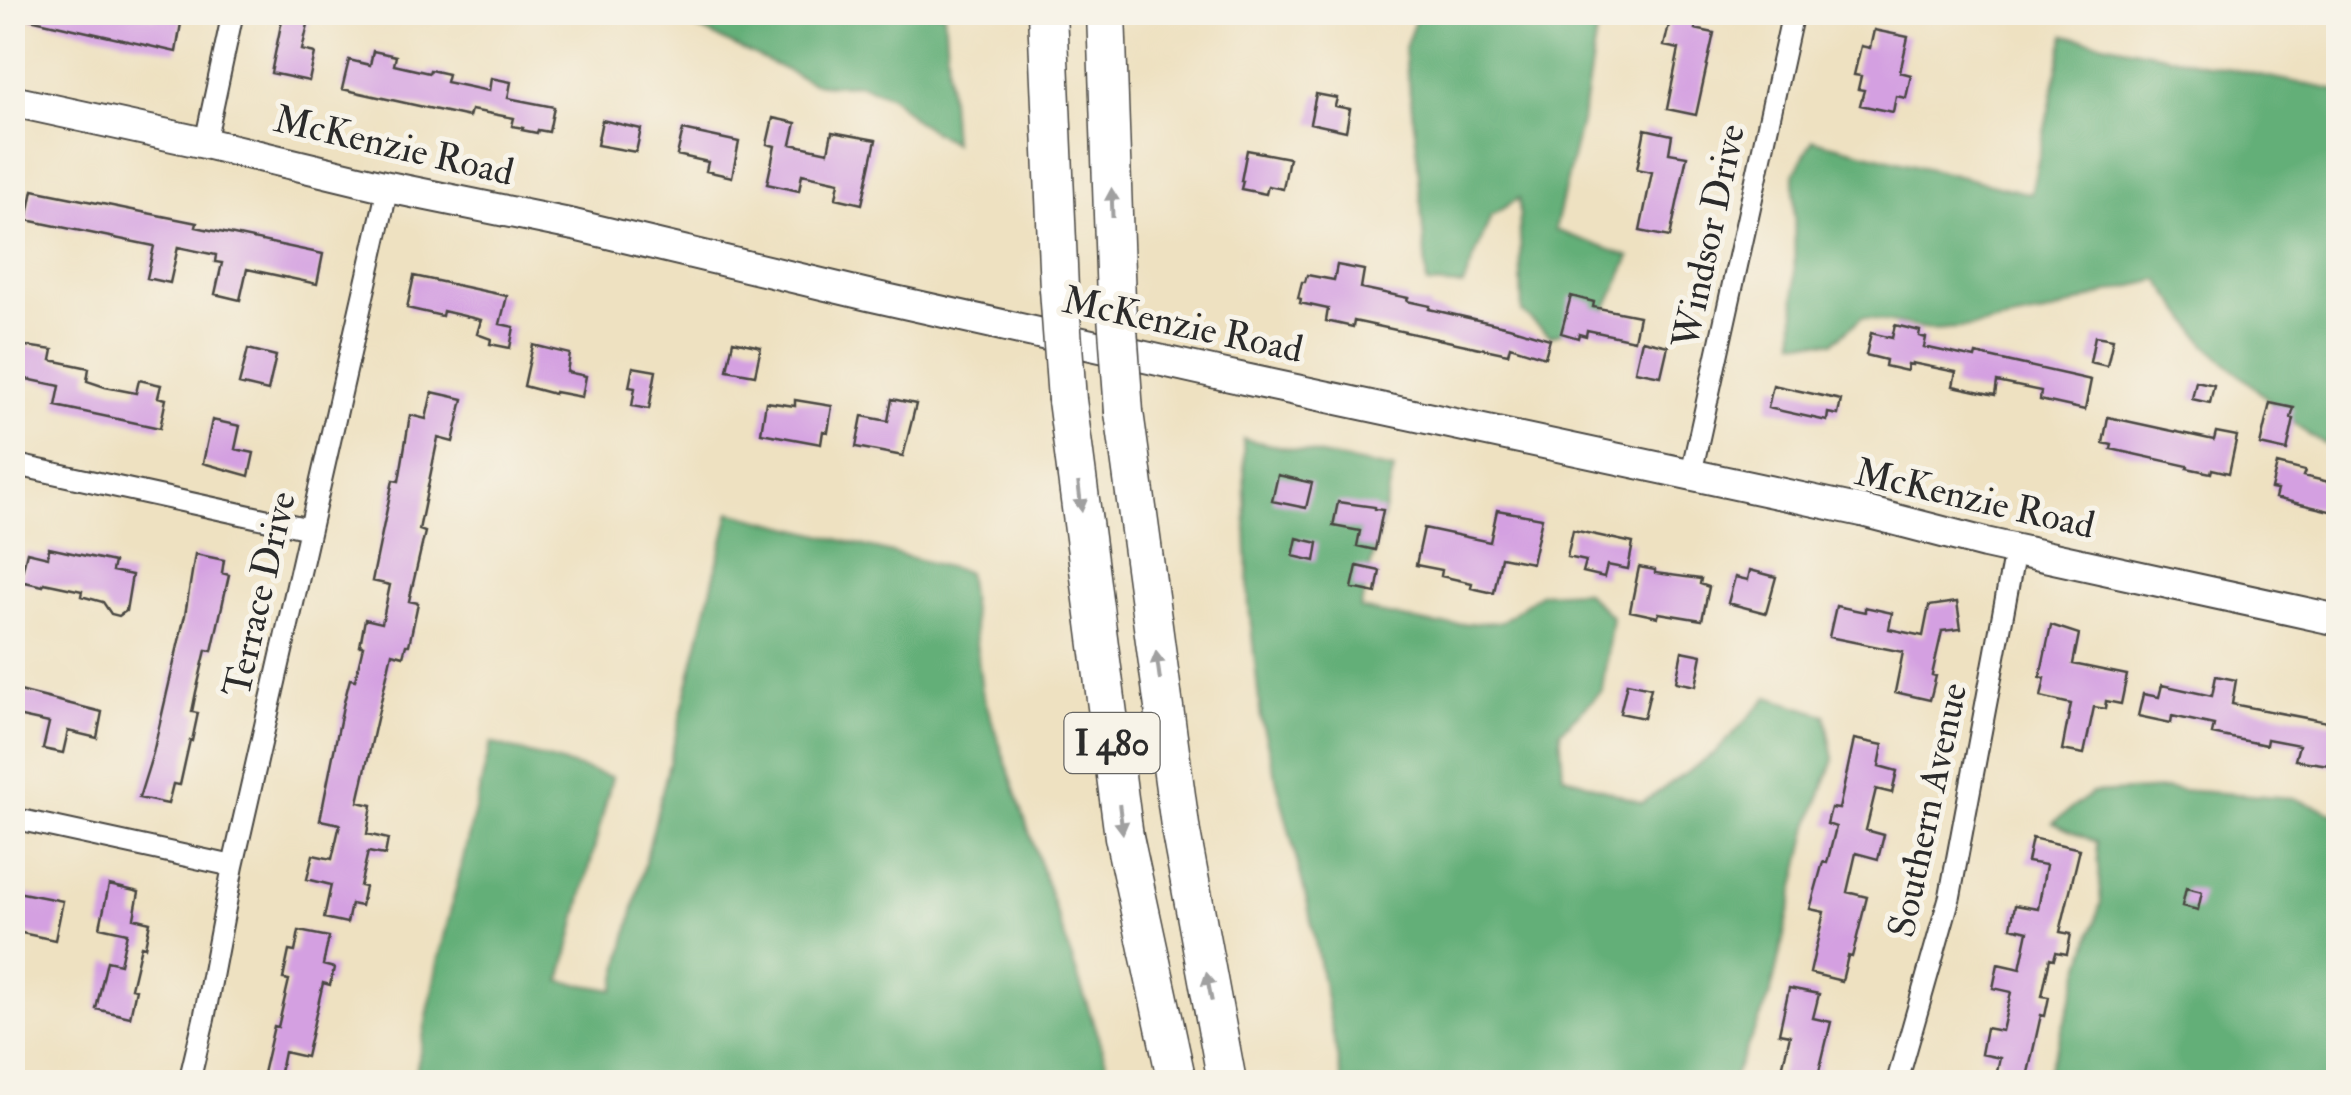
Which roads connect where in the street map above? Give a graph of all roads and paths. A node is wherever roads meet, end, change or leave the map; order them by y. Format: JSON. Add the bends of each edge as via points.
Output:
{"nodes":[{"id":1,"x":232,"y":12,"type":"edge"},
{"id":2,"x":1047,"y":12,"type":"edge"},
{"id":3,"x":1106,"y":12,"type":"edge"},
{"id":4,"x":1793,"y":12,"type":"edge"},
{"id":5,"x":12,"y":100,"type":"edge"},
{"id":6,"x":205,"y":143,"type":"junction"},
{"id":7,"x":388,"y":186,"type":"junction"},
{"id":8,"x":12,"y":464,"type":"edge"},
{"id":9,"x":1691,"y":474,"type":"junction"},
{"id":10,"x":310,"y":529,"type":"junction"},
{"id":11,"x":2015,"y":550,"type":"junction"},
{"id":12,"x":2338,"y":620,"type":"edge"},
{"id":13,"x":12,"y":818,"type":"edge"},
{"id":14,"x":233,"y":866,"type":"junction"},
{"id":15,"x":189,"y":1082,"type":"edge"},
{"id":16,"x":1177,"y":1082,"type":"edge"},
{"id":17,"x":1227,"y":1082,"type":"edge"},
{"id":18,"x":1897,"y":1082,"type":"edge"}],
"edges":[{"from":1,"to":6,"type":"street"},
{"from":2,"to":16,"type":"highway","number":"I 480","one_way":true,"bridge":true,"via":[[1067,400],[1124,836]]},
{"from":17,"to":3,"type":"highway","number":"I 480","one_way":true,"bridge":true,"via":[[1181,833],[1124,412]]},
{"from":4,"to":9,"type":"street","name":"Windsor Drive"},
{"from":5,"to":6,"type":"street","name":"McKenzie Road"},
{"from":6,"to":7,"type":"street","name":"McKenzie Road"},
{"from":7,"to":9,"type":"street","name":"McKenzie Road"},
{"from":7,"to":10,"type":"street","name":"Terrace Drive"},
{"from":8,"to":10,"type":"street"},
{"from":9,"to":11,"type":"street","name":"McKenzie Road"},
{"from":10,"to":14,"type":"street","name":"Terrace Drive"},
{"from":11,"to":12,"type":"street","name":"McKenzie Road"},
{"from":11,"to":18,"type":"street","name":"Southern Avenue","via":[[1950,896]]},
{"from":13,"to":14,"type":"street"},
{"from":14,"to":15,"type":"street","name":"Terrace Drive"}]}
